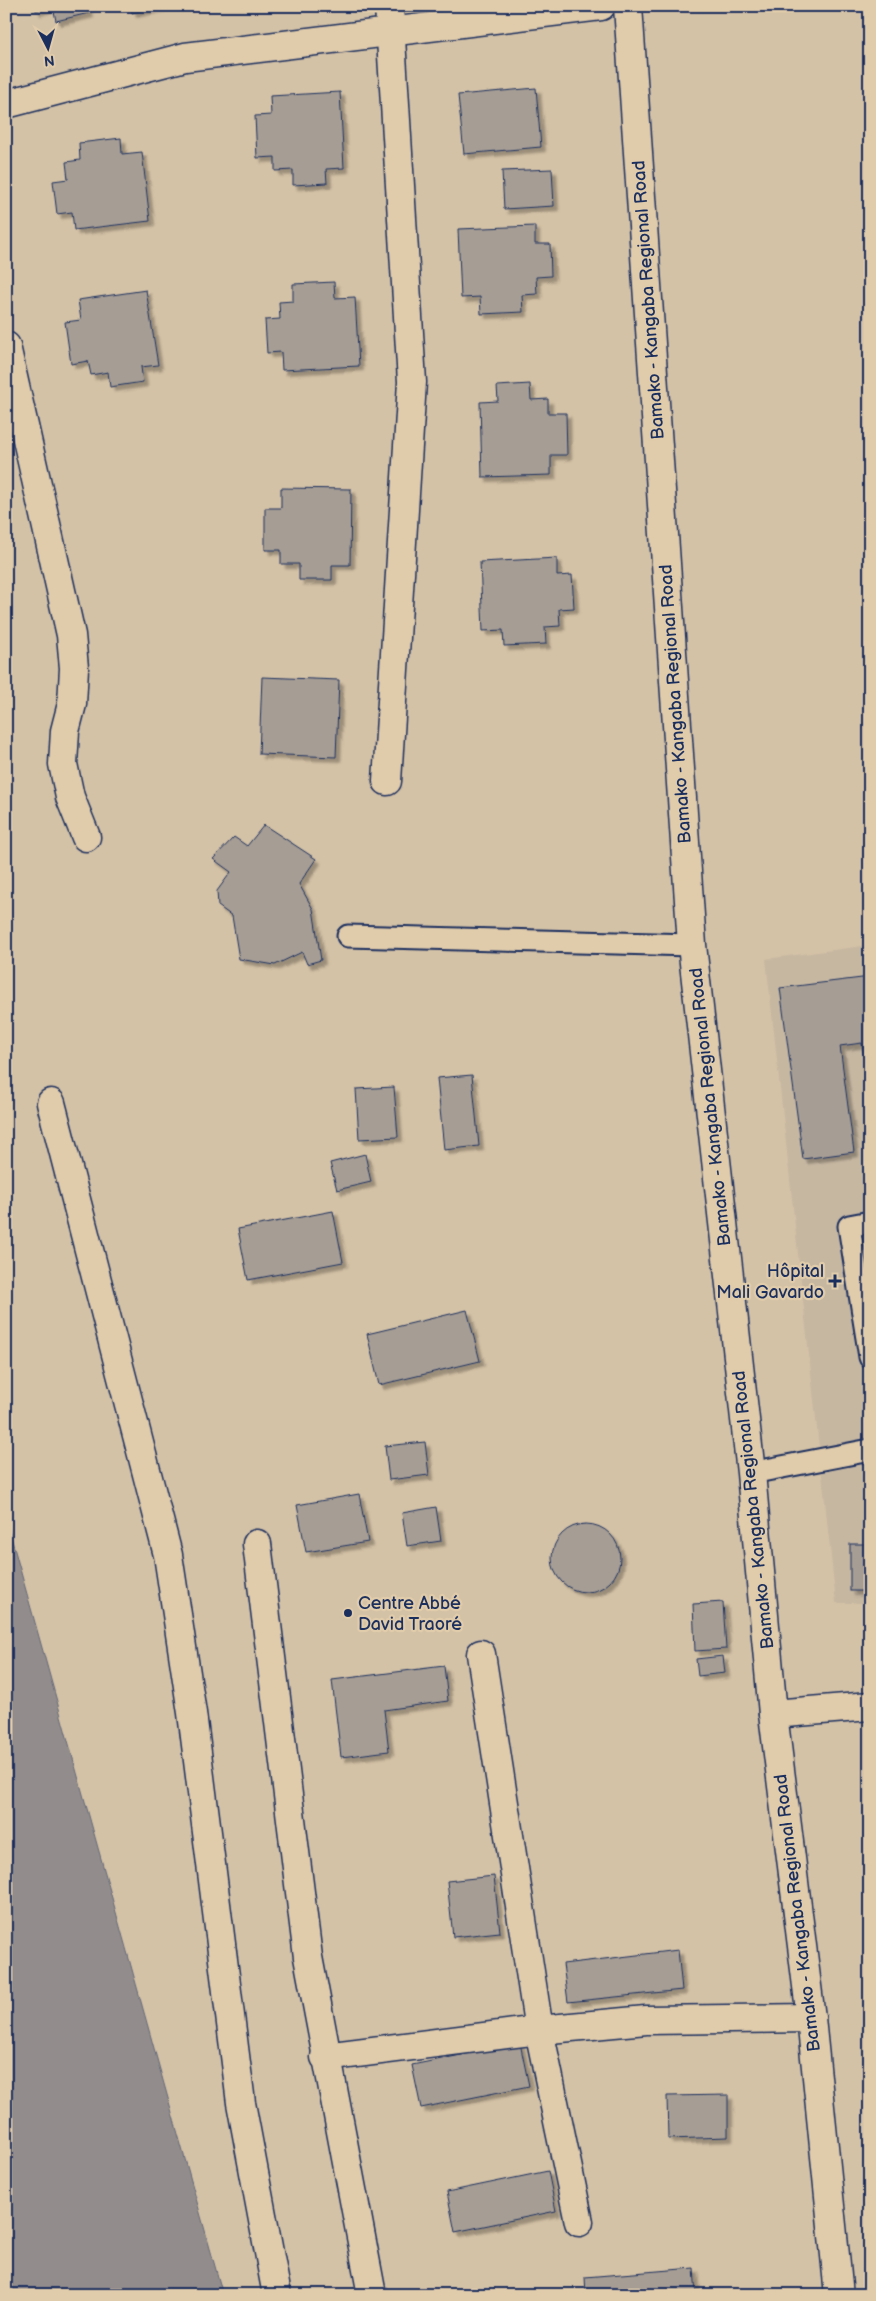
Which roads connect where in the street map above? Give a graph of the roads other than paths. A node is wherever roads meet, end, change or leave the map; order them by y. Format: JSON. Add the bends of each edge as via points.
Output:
{"nodes":[{"id":1,"x":601,"y":6,"type":"edge"},
{"id":2,"x":628,"y":6,"type":"edge"},
{"id":3,"x":390,"y":19,"type":"edge"},
{"id":4,"x":6,"y":104,"type":"edge"},
{"id":5,"x":6,"y":346,"type":"edge"},
{"id":6,"x":387,"y":781,"type":"dead end"},
{"id":7,"x":86,"y":837,"type":"dead end"},
{"id":8,"x":348,"y":936,"type":"dead end"},
{"id":9,"x":692,"y":945,"type":"junction"},
{"id":10,"x":51,"y":1103,"type":"dead end"},
{"id":11,"x":870,"y":1222,"type":"edge"},
{"id":12,"x":870,"y":1357,"type":"edge"},
{"id":13,"x":870,"y":1450,"type":"edge"},
{"id":14,"x":751,"y":1472,"type":"junction"},
{"id":15,"x":257,"y":1544,"type":"dead end"},
{"id":16,"x":481,"y":1654,"type":"dead end"},
{"id":17,"x":870,"y":1706,"type":"edge"},
{"id":18,"x":773,"y":1714,"type":"junction"},
{"id":19,"x":811,"y":2018,"type":"junction"},
{"id":20,"x":539,"y":2030,"type":"junction"},
{"id":21,"x":325,"y":2058,"type":"junction"},
{"id":22,"x":579,"y":2222,"type":"dead end"},
{"id":23,"x":277,"y":2295,"type":"edge"},
{"id":24,"x":372,"y":2295,"type":"edge"},
{"id":25,"x":839,"y":2295,"type":"edge"}],
"edges":[{"from":1,"to":3,"type":"street"},
{"from":2,"to":9,"type":"street","name":"Bamako - Kangaba Regional Road"},
{"from":3,"to":4,"type":"street","via":[[185,57]]},
{"from":3,"to":6,"type":"street","via":[[412,382]]},
{"from":5,"to":7,"type":"street","via":[[72,635],[72,704],[65,731],[64,764],[70,797]]},
{"from":8,"to":9,"type":"lane"},
{"from":9,"to":14,"type":"street","name":"Bamako - Kangaba Regional Road"},
{"from":10,"to":23,"type":"street","via":[[168,1555],[192,1713],[241,2102]]},
{"from":11,"to":12,"type":"lane","via":[[849,1226]]},
{"from":13,"to":14,"type":"lane"},
{"from":14,"to":18,"type":"street","name":"Bamako - Kangaba Regional Road"},
{"from":15,"to":21,"type":"street","via":[[294,1860]]},
{"from":16,"to":20,"type":"street"},
{"from":17,"to":18,"type":"street"},
{"from":18,"to":19,"type":"street","name":"Bamako - Kangaba Regional Road"},
{"from":19,"to":20,"type":"street","via":[[646,2020]]},
{"from":19,"to":25,"type":"street","name":"Bamako - Kangaba Regional Road"},
{"from":20,"to":21,"type":"street"},
{"from":20,"to":22,"type":"street"},
{"from":21,"to":24,"type":"street"}]}
